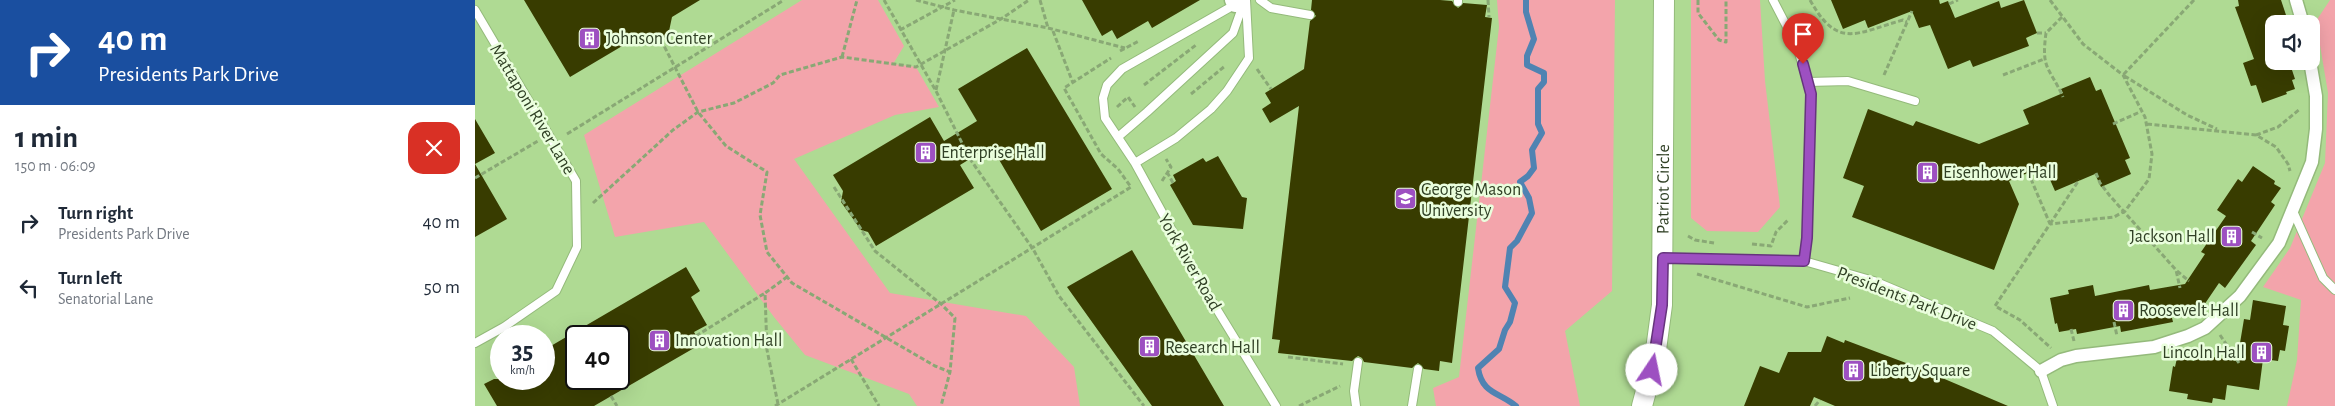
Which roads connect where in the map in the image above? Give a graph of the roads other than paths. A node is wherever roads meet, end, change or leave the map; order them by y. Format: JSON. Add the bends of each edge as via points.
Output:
{"nodes":[{"id":1,"x":1260,"y":0,"type":"edge"},
{"id":2,"x":1664,"y":0,"type":"edge"},
{"id":3,"x":1773,"y":0,"type":"edge"},
{"id":4,"x":2296,"y":0,"type":"edge"},
{"id":5,"x":1240,"y":1,"type":"edge"},
{"id":6,"x":475,"y":10,"type":"edge"},
{"id":7,"x":1311,"y":14,"type":"dead end"},
{"id":8,"x":2300,"y":15,"type":"edge"},
{"id":9,"x":2312,"y":70,"type":"edge"},
{"id":10,"x":1808,"y":82,"type":"junction"},
{"id":11,"x":1915,"y":101,"type":"dead end"},
{"id":12,"x":1117,"y":137,"type":"junction"},
{"id":13,"x":1135,"y":163,"type":"junction"},
{"id":14,"x":2292,"y":209,"type":"junction"},
{"id":15,"x":1663,"y":258,"type":"junction"},
{"id":16,"x":1804,"y":261,"type":"junction"},
{"id":17,"x":2335,"y":290,"type":"edge"},
{"id":18,"x":475,"y":343,"type":"edge"},
{"id":19,"x":1358,"y":362,"type":"dead end"},
{"id":20,"x":1418,"y":369,"type":"dead end"},
{"id":21,"x":2041,"y":371,"type":"junction"},
{"id":22,"x":1275,"y":406,"type":"edge"},
{"id":23,"x":1356,"y":406,"type":"edge"},
{"id":24,"x":1412,"y":406,"type":"edge"},
{"id":25,"x":1642,"y":406,"type":"edge"},
{"id":26,"x":2053,"y":406,"type":"edge"}],
"edges":[{"from":1,"to":7,"type":"lane","via":[[1271,8]]},
{"from":2,"to":15,"type":"street","name":"Patriot Circle"},
{"from":3,"to":10,"type":"lane","via":[[1797,46]]},
{"from":4,"to":8,"type":"street"},
{"from":5,"to":12,"type":"lane","via":[[1233,33]]},
{"from":5,"to":12,"type":"lane","name":"York River Road","via":[[1122,69],[1107,85],[1103,98],[1105,118]]},
{"from":5,"to":13,"type":"lane","via":[[1249,58],[1211,109],[1176,138]]},
{"from":6,"to":18,"type":"lane","name":"Mattaponi River Lane","via":[[576,181],[577,247],[556,291]]},
{"from":9,"to":14,"type":"street","via":[[2316,129],[2312,162]]},
{"from":10,"to":11,"type":"lane","via":[[1848,81]]},
{"from":10,"to":16,"type":"lane","via":[[1811,94]]},
{"from":12,"to":13,"type":"lane","name":"York River Road"},
{"from":13,"to":22,"type":"lane","name":"York River Road"},
{"from":14,"to":17,"type":"lane","via":[[2323,278]]},
{"from":14,"to":21,"type":"street","via":[[2279,243],[2240,296],[2211,322],[2188,336],[2154,347],[2076,356]]},
{"from":15,"to":16,"type":"lane","name":"Presidents Park Drive"},
{"from":15,"to":25,"type":"street","name":"Patriot Circle","via":[[1662,305],[1655,358]]},
{"from":16,"to":21,"type":"lane","name":"Presidents Park Drive","via":[[1875,281],[1993,331]]},
{"from":19,"to":23,"type":"lane"},
{"from":20,"to":24,"type":"lane"},
{"from":21,"to":26,"type":"lane"}]}
